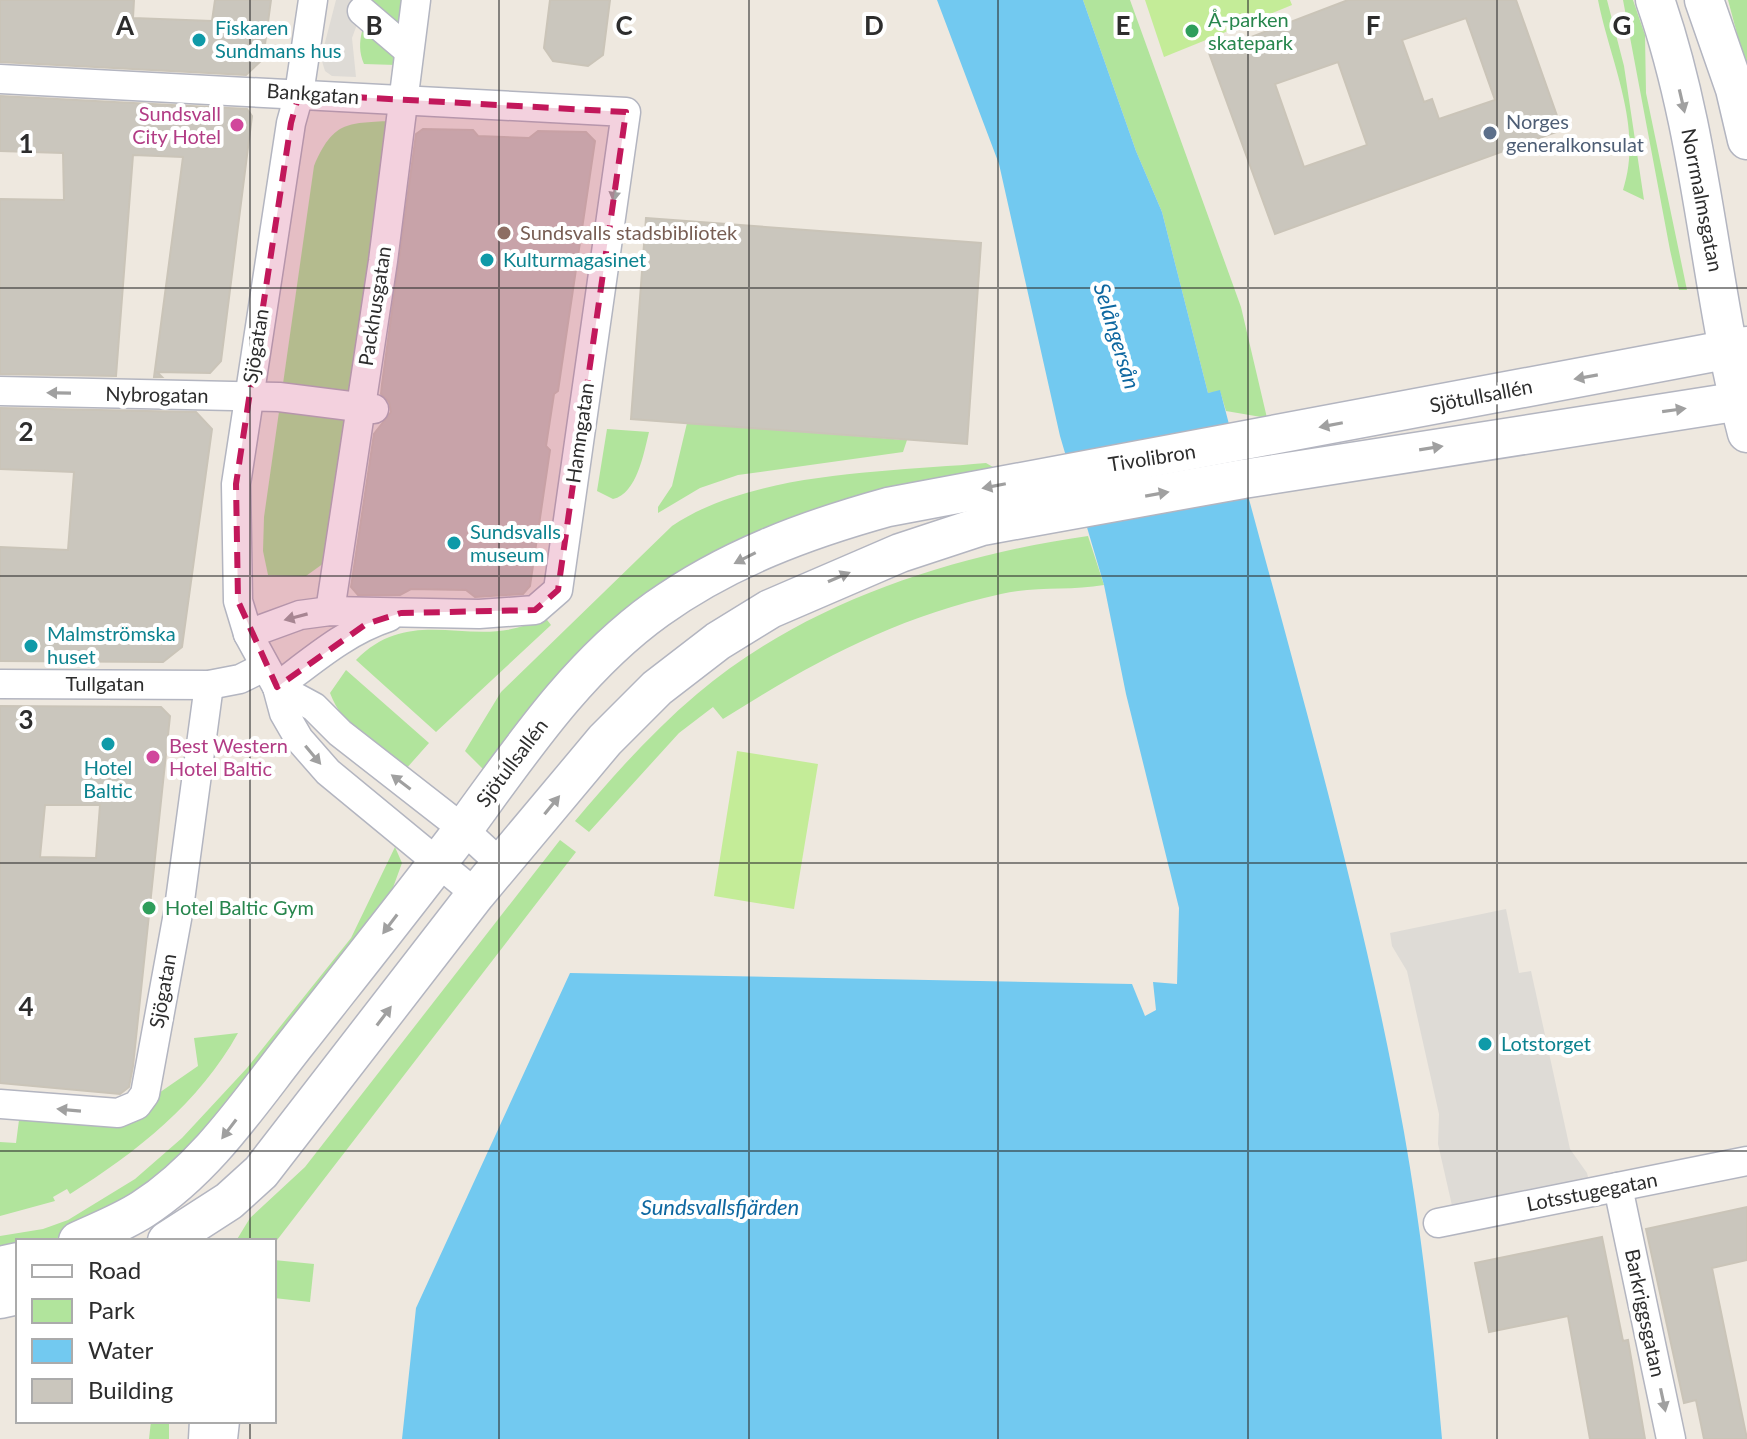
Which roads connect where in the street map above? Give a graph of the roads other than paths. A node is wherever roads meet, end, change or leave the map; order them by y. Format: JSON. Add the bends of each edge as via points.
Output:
{"nodes":[{"id":1,"x":313,"y":0,"type":"edge"},
{"id":2,"x":416,"y":0,"type":"edge"},
{"id":3,"x":1655,"y":0,"type":"edge"},
{"id":4,"x":1704,"y":0,"type":"edge"},
{"id":5,"x":362,"y":11,"type":"dead end"},
{"id":6,"x":409,"y":51,"type":"junction"},
{"id":7,"x":0,"y":79,"type":"edge"},
{"id":8,"x":299,"y":94,"type":"junction"},
{"id":9,"x":402,"y":98,"type":"junction"},
{"id":10,"x":626,"y":112,"type":"joint"},
{"id":11,"x":1747,"y":140,"type":"edge"},
{"id":12,"x":1738,"y":348,"type":"edge"},
{"id":13,"x":0,"y":391,"type":"edge"},
{"id":14,"x":249,"y":397,"type":"junction"},
{"id":15,"x":367,"y":408,"type":"junction"},
{"id":16,"x":1744,"y":411,"type":"edge"},
{"id":17,"x":1239,"y":461,"type":"junction"},
{"id":18,"x":1075,"y":489,"type":"junction"},
{"id":19,"x":330,"y":611,"type":"junction"},
{"id":20,"x":401,"y":613,"type":"junction"},
{"id":21,"x":248,"y":634,"type":"junction"},
{"id":22,"x":270,"y":677,"type":"junction"},
{"id":23,"x":0,"y":684,"type":"edge"},
{"id":24,"x":209,"y":685,"type":"junction"},
{"id":25,"x":463,"y":829,"type":"junction"},
{"id":26,"x":437,"y":862,"type":"junction"},
{"id":27,"x":500,"y":863,"type":"junction"},
{"id":28,"x":476,"y":894,"type":"junction"},
{"id":29,"x":0,"y":1104,"type":"edge"},
{"id":30,"x":1747,"y":1161,"type":"edge"},
{"id":31,"x":1618,"y":1187,"type":"junction"},
{"id":32,"x":1438,"y":1223,"type":"dead end"},
{"id":33,"x":171,"y":1225,"type":"edge"},
{"id":34,"x":90,"y":1239,"type":"edge"},
{"id":35,"x":1671,"y":1439,"type":"edge"}],
"edges":[{"from":1,"to":8,"type":"street","name":"Sjögatan"},
{"from":2,"to":6,"type":"street","name":"Packhusgatan"},
{"from":3,"to":12,"type":"main road","name":"Norrmalmsgatan","one_way":true},
{"from":4,"to":11,"type":"main road"},
{"from":5,"to":6,"type":"street"},
{"from":6,"to":9,"type":"street","name":"Packhusgatan"},
{"from":7,"to":8,"type":"street","name":"Bankgatan"},
{"from":8,"to":9,"type":"street","name":"Bankgatan"},
{"from":8,"to":14,"type":"street","name":"Sjögatan"},
{"from":9,"to":10,"type":"street","name":"Bankgatan"},
{"from":9,"to":15,"type":"street","name":"Packhusgatan"},
{"from":10,"to":20,"type":"street","name":"Hamngatan","one_way":true,"via":[[558,590],[535,610]]},
{"from":12,"to":16,"type":"main road","name":"Norrmalmsgatan"},
{"from":12,"to":17,"type":"main road","name":"Sjötullsallén","one_way":true},
{"from":14,"to":13,"type":"street","name":"Nybrogatan","one_way":true},
{"from":14,"to":15,"type":"street","name":"Nybrogatan"},
{"from":14,"to":21,"type":"street","name":"Sjögatan","via":[[236,484],[235,560],[238,601]]},
{"from":15,"to":19,"type":"street","name":"Packhusgatan"},
{"from":17,"to":16,"type":"main road","name":"Sjötullsallén","one_way":true},
{"from":17,"to":18,"type":"main road","name":"Tivolibron"},
{"from":18,"to":25,"type":"main road","name":"Sjötullsallén","one_way":true,"via":[[888,507],[815,527],[706,577],[655,610],[601,658],[514,758]]},
{"from":27,"to":18,"type":"main road","name":"Sjötullsallén","one_way":true,"via":[[605,740],[657,688],[718,641],[783,603],[900,553]]},
{"from":19,"to":20,"type":"street","name":"Hamngatan"},
{"from":19,"to":21,"type":"street","name":"Hamngatan","one_way":true,"via":[[300,615]]},
{"from":20,"to":22,"type":"street","name":"Hamngatan","via":[[366,624]]},
{"from":21,"to":22,"type":"street","name":"Sjögatan"},
{"from":22,"to":24,"type":"street","name":"Hamngatan"},
{"from":25,"to":22,"type":"street","one_way":true},
{"from":22,"to":26,"type":"street","name":"Sjögatan","one_way":true,"via":[[299,739],[328,772]]},
{"from":23,"to":24,"type":"street","name":"Tullgatan"},
{"from":24,"to":29,"type":"street","name":"Sjögatan","one_way":true,"via":[[179,908],[145,1094],[137,1105],[110,1113]]},
{"from":25,"to":26,"type":"main road","name":"Sjötullsallén"},
{"from":25,"to":27,"type":"street"},
{"from":26,"to":28,"type":"street","name":"Sjögatan"},
{"from":26,"to":33,"type":"main road","name":"Sjötullsallén","one_way":true,"via":[[197,1166]]},
{"from":27,"to":28,"type":"main road","name":"Sjötullsallén"},
{"from":33,"to":28,"type":"main road","name":"Sjötullsallén","one_way":true,"via":[[229,1201],[270,1162]]},
{"from":30,"to":31,"type":"street","name":"Lotsstugegatan"},
{"from":31,"to":32,"type":"street","name":"Lotsstugegatan"},
{"from":31,"to":35,"type":"street","name":"Barkriggsgatan","one_way":true},
{"from":33,"to":34,"type":"main road","name":"Sjötullsallén"}]}
